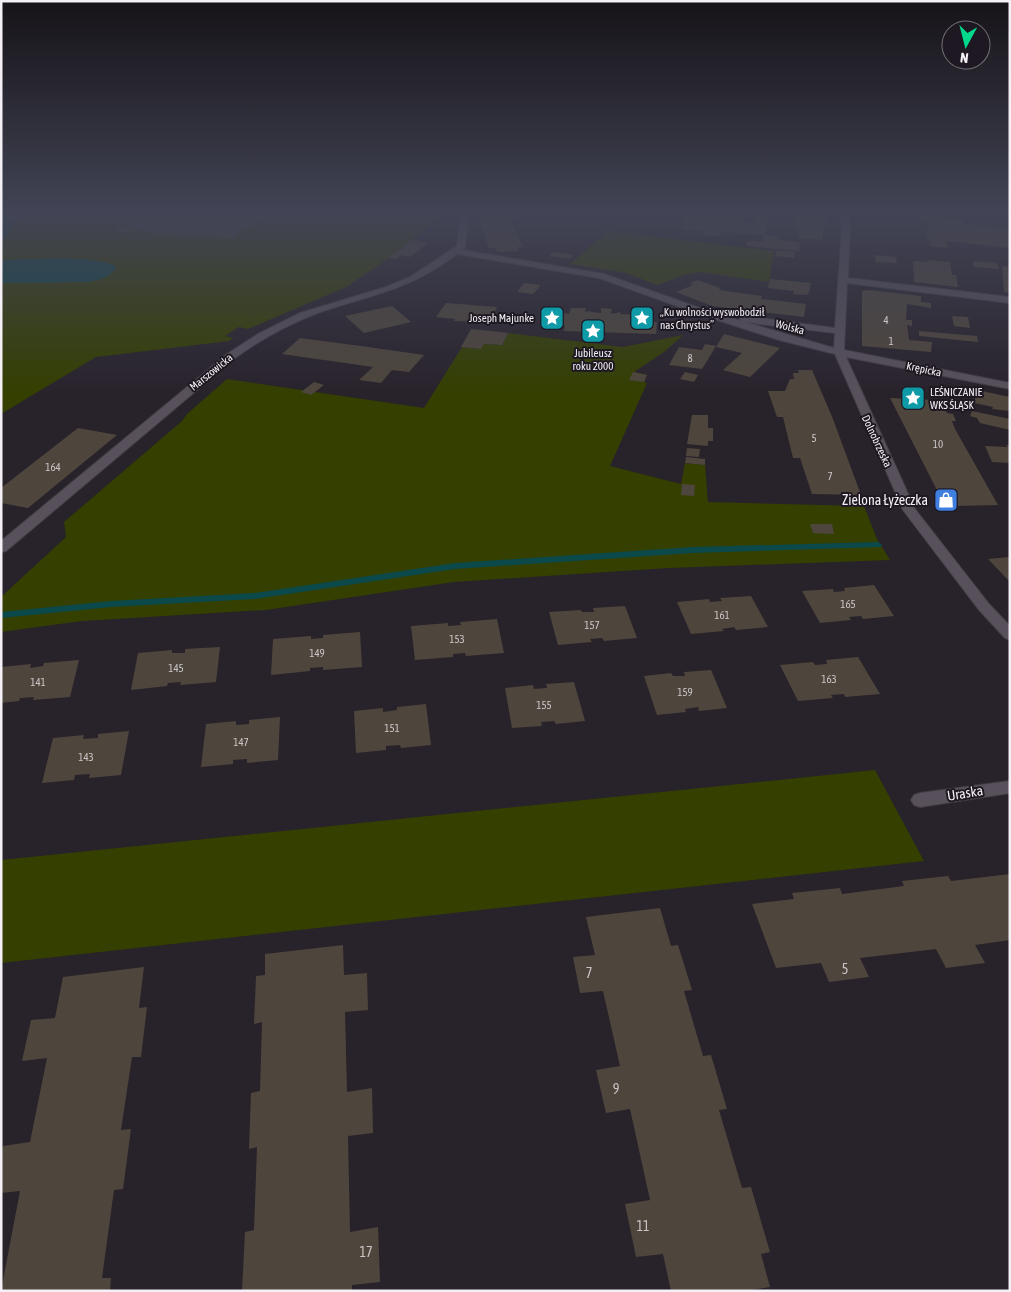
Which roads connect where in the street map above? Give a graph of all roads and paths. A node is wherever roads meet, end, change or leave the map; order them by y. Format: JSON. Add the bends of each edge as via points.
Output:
{"nodes":[{"id":1,"x":422,"y":273,"type":"edge"},
{"id":2,"x":585,"y":273,"type":"edge"},
{"id":3,"x":843,"y":273,"type":"edge"},
{"id":4,"x":843,"y":280,"type":"junction"},
{"id":5,"x":1010,"y":300,"type":"edge"},
{"id":6,"x":708,"y":314,"type":"junction"},
{"id":7,"x":839,"y":331,"type":"junction"},
{"id":8,"x":839,"y":352,"type":"junction"},
{"id":9,"x":1010,"y":386,"type":"edge"},
{"id":10,"x":1,"y":548,"type":"edge"},
{"id":11,"x":1010,"y":635,"type":"edge"},
{"id":12,"x":1010,"y":787,"type":"edge"},
{"id":13,"x":920,"y":800,"type":"dead end"}],
"edges":[{"from":1,"to":10,"type":"street","name":"Marszowicka","via":[[384,292],[316,311],[257,337],[182,395]]},
{"from":2,"to":6,"type":"street","name":"Wolska","via":[[629,284]]},
{"from":3,"to":4,"type":"street","name":"Dolnobrzeska"},
{"from":4,"to":5,"type":"street"},
{"from":4,"to":7,"type":"street","name":"Dolnobrzeska"},
{"from":6,"to":7,"type":"street","name":"Wolska"},
{"from":6,"to":8,"type":"street","name":"Wolska"},
{"from":7,"to":8,"type":"street","name":"Dolnobrzeska"},
{"from":8,"to":9,"type":"street","name":"Krępicka"},
{"from":8,"to":11,"type":"street","name":"Dolnobrzeska","via":[[909,510]]},
{"from":12,"to":13,"type":"street","name":"Uraska"}]}
